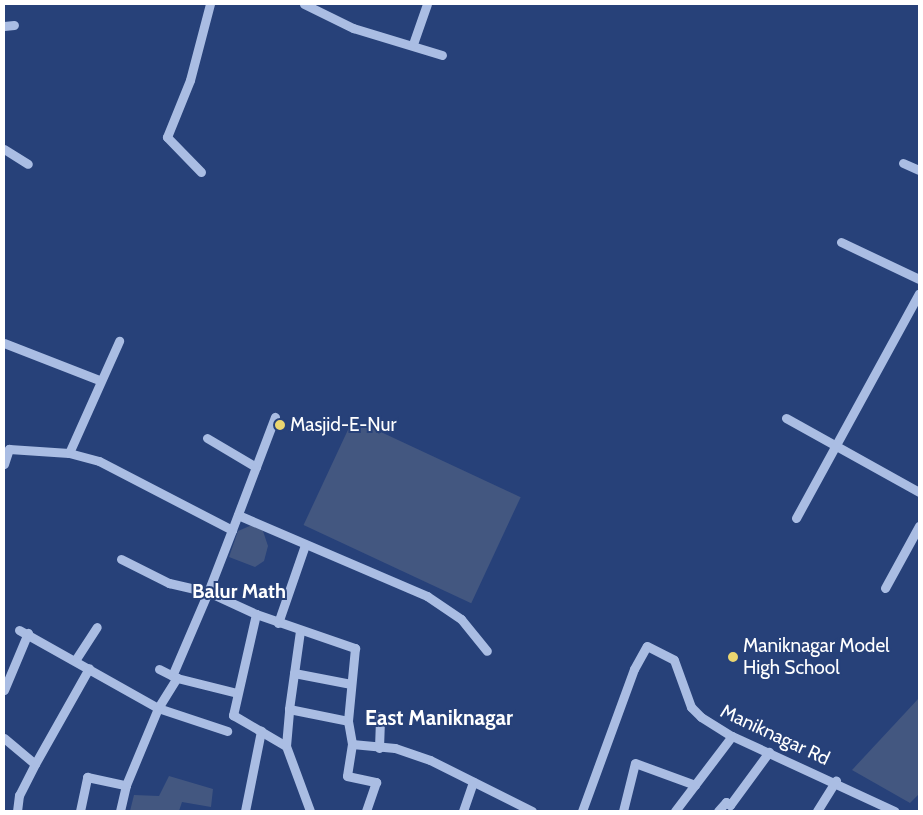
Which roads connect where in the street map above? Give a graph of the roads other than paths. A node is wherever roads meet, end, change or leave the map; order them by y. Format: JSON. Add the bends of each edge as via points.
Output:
{"nodes":[{"id":1,"x":210,"y":4,"type":"edge"},
{"id":2,"x":304,"y":4,"type":"edge"},
{"id":3,"x":427,"y":4,"type":"edge"},
{"id":4,"x":14,"y":25,"type":"dead end"},
{"id":5,"x":4,"y":26,"type":"edge"},
{"id":6,"x":414,"y":44,"type":"junction"},
{"id":7,"x":442,"y":55,"type":"dead end"},
{"id":8,"x":4,"y":149,"type":"edge"},
{"id":9,"x":903,"y":163,"type":"dead end"},
{"id":10,"x":28,"y":164,"type":"dead end"},
{"id":11,"x":919,"y":170,"type":"edge"},
{"id":12,"x":202,"y":172,"type":"dead end"},
{"id":13,"x":841,"y":242,"type":"dead end"},
{"id":14,"x":919,"y":279,"type":"edge"},
{"id":15,"x":919,"y":293,"type":"edge"},
{"id":16,"x":119,"y":340,"type":"dead end"},
{"id":17,"x":4,"y":343,"type":"edge"},
{"id":18,"x":99,"y":380,"type":"junction"},
{"id":19,"x":275,"y":417,"type":"dead end"},
{"id":20,"x":786,"y":418,"type":"dead end"},
{"id":21,"x":207,"y":438,"type":"dead end"},
{"id":22,"x":6,"y":448,"type":"edge"},
{"id":23,"x":836,"y":448,"type":"junction"},
{"id":24,"x":69,"y":454,"type":"junction"},
{"id":25,"x":4,"y":464,"type":"edge"},
{"id":26,"x":256,"y":467,"type":"junction"},
{"id":27,"x":919,"y":492,"type":"edge"},
{"id":28,"x":238,"y":515,"type":"junction"},
{"id":29,"x":796,"y":518,"type":"dead end"},
{"id":30,"x":919,"y":526,"type":"edge"},
{"id":31,"x":232,"y":530,"type":"junction"},
{"id":32,"x":305,"y":545,"type":"junction"},
{"id":33,"x":121,"y":559,"type":"dead end"},
{"id":34,"x":886,"y":588,"type":"dead end"},
{"id":35,"x":208,"y":592,"type":"junction"},
{"id":36,"x":256,"y":614,"type":"junction"},
{"id":37,"x":278,"y":623,"type":"junction"},
{"id":38,"x":97,"y":627,"type":"dead end"},
{"id":39,"x":18,"y":630,"type":"dead end"},
{"id":40,"x":300,"y":631,"type":"junction"},
{"id":41,"x":28,"y":633,"type":"junction"},
{"id":42,"x":487,"y":651,"type":"dead end"},
{"id":43,"x":76,"y":659,"type":"junction"},
{"id":44,"x":89,"y":668,"type":"junction"},
{"id":45,"x":159,"y":669,"type":"dead end"},
{"id":46,"x":294,"y":673,"type":"junction"},
{"id":47,"x":174,"y":677,"type":"junction"},
{"id":48,"x":350,"y":684,"type":"junction"},
{"id":49,"x":4,"y":690,"type":"edge"},
{"id":50,"x":237,"y":693,"type":"junction"},
{"id":51,"x":158,"y":708,"type":"junction"},
{"id":52,"x":289,"y":709,"type":"junction"},
{"id":53,"x":380,"y":716,"type":"dead end"},
{"id":54,"x":348,"y":721,"type":"junction"},
{"id":55,"x":227,"y":731,"type":"dead end"},
{"id":56,"x":261,"y":731,"type":"junction"},
{"id":57,"x":732,"y":736,"type":"junction"},
{"id":58,"x":4,"y":738,"type":"edge"},
{"id":59,"x":352,"y":744,"type":"junction"},
{"id":60,"x":286,"y":746,"type":"junction"},
{"id":61,"x":379,"y":748,"type":"junction"},
{"id":62,"x":769,"y":752,"type":"junction"},
{"id":63,"x":35,"y":764,"type":"junction"},
{"id":64,"x":836,"y":780,"type":"junction"},
{"id":65,"x":473,"y":782,"type":"junction"},
{"id":66,"x":126,"y":785,"type":"junction"},
{"id":67,"x":695,"y":785,"type":"junction"},
{"id":68,"x":508,"y":801,"type":"junction"},
{"id":69,"x":17,"y":811,"type":"edge"},
{"id":70,"x":80,"y":811,"type":"edge"},
{"id":71,"x":120,"y":811,"type":"edge"},
{"id":72,"x":245,"y":811,"type":"edge"},
{"id":73,"x":310,"y":811,"type":"edge"},
{"id":74,"x":366,"y":811,"type":"edge"},
{"id":75,"x":464,"y":811,"type":"edge"},
{"id":76,"x":504,"y":811,"type":"edge"},
{"id":77,"x":532,"y":811,"type":"edge"},
{"id":78,"x":582,"y":811,"type":"edge"},
{"id":79,"x":623,"y":811,"type":"edge"},
{"id":80,"x":675,"y":811,"type":"edge"},
{"id":81,"x":718,"y":811,"type":"edge"},
{"id":82,"x":817,"y":811,"type":"edge"},
{"id":83,"x":894,"y":811,"type":"edge"}],
"edges":[{"from":1,"to":12,"type":"street","via":[[190,80],[168,137]]},
{"from":2,"to":6,"type":"street","via":[[353,28]]},
{"from":3,"to":6,"type":"street"},
{"from":4,"to":5,"type":"street"},
{"from":6,"to":7,"type":"street"},
{"from":8,"to":10,"type":"street"},
{"from":9,"to":11,"type":"street"},
{"from":13,"to":14,"type":"street"},
{"from":15,"to":23,"type":"street"},
{"from":16,"to":18,"type":"street"},
{"from":17,"to":18,"type":"street"},
{"from":18,"to":24,"type":"street"},
{"from":19,"to":26,"type":"street"},
{"from":20,"to":23,"type":"street"},
{"from":21,"to":26,"type":"street"},
{"from":22,"to":24,"type":"street"},
{"from":22,"to":25,"type":"street"},
{"from":23,"to":27,"type":"street"},
{"from":23,"to":29,"type":"street"},
{"from":24,"to":31,"type":"street","via":[[140,479]]},
{"from":26,"to":28,"type":"street"},
{"from":28,"to":31,"type":"street"},
{"from":28,"to":32,"type":"street"},
{"from":30,"to":34,"type":"street"},
{"from":31,"to":35,"type":"street"},
{"from":32,"to":37,"type":"street"},
{"from":32,"to":42,"type":"street","via":[[447,607]]},
{"from":33,"to":35,"type":"street","via":[[169,583]]},
{"from":35,"to":36,"type":"street"},
{"from":35,"to":47,"type":"street"},
{"from":36,"to":37,"type":"street"},
{"from":36,"to":50,"type":"street"},
{"from":37,"to":40,"type":"street"},
{"from":38,"to":43,"type":"street"},
{"from":39,"to":41,"type":"street"},
{"from":40,"to":46,"type":"street"},
{"from":40,"to":48,"type":"street","via":[[354,648]]},
{"from":41,"to":43,"type":"street"},
{"from":41,"to":49,"type":"street"},
{"from":43,"to":44,"type":"street"},
{"from":44,"to":51,"type":"street"},
{"from":44,"to":63,"type":"street"},
{"from":45,"to":47,"type":"street"},
{"from":46,"to":48,"type":"street"},
{"from":46,"to":52,"type":"street"},
{"from":47,"to":50,"type":"street"},
{"from":47,"to":51,"type":"street"},
{"from":48,"to":54,"type":"street"},
{"from":50,"to":56,"type":"street","via":[[233,715]]},
{"from":51,"to":55,"type":"street"},
{"from":51,"to":66,"type":"street"},
{"from":52,"to":54,"type":"street"},
{"from":52,"to":60,"type":"street"},
{"from":53,"to":61,"type":"street"},
{"from":54,"to":59,"type":"street"},
{"from":56,"to":60,"type":"street"},
{"from":56,"to":72,"type":"street"},
{"from":57,"to":62,"type":"street","name":"Maniknagar Rd"},
{"from":57,"to":67,"type":"street"},
{"from":57,"to":78,"type":"street","name":"Maniknagar Rd","via":[[692,707],[674,660],[645,647]]},
{"from":58,"to":63,"type":"street"},
{"from":59,"to":61,"type":"street"},
{"from":59,"to":74,"type":"street","via":[[347,776],[376,782]]},
{"from":60,"to":73,"type":"street"},
{"from":61,"to":65,"type":"street","via":[[430,760]]},
{"from":62,"to":64,"type":"street","name":"Maniknagar Rd"},
{"from":62,"to":81,"type":"street","via":[[730,805],[726,802]]},
{"from":63,"to":69,"type":"street","via":[[19,795]]},
{"from":64,"to":82,"type":"street"},
{"from":64,"to":83,"type":"street","name":"Maniknagar Rd"},
{"from":65,"to":68,"type":"street"},
{"from":65,"to":75,"type":"street"},
{"from":66,"to":70,"type":"street","via":[[87,777]]},
{"from":66,"to":71,"type":"street"},
{"from":67,"to":79,"type":"street","via":[[635,763]]},
{"from":67,"to":80,"type":"street"},
{"from":68,"to":76,"type":"street"},
{"from":68,"to":77,"type":"street"}]}
